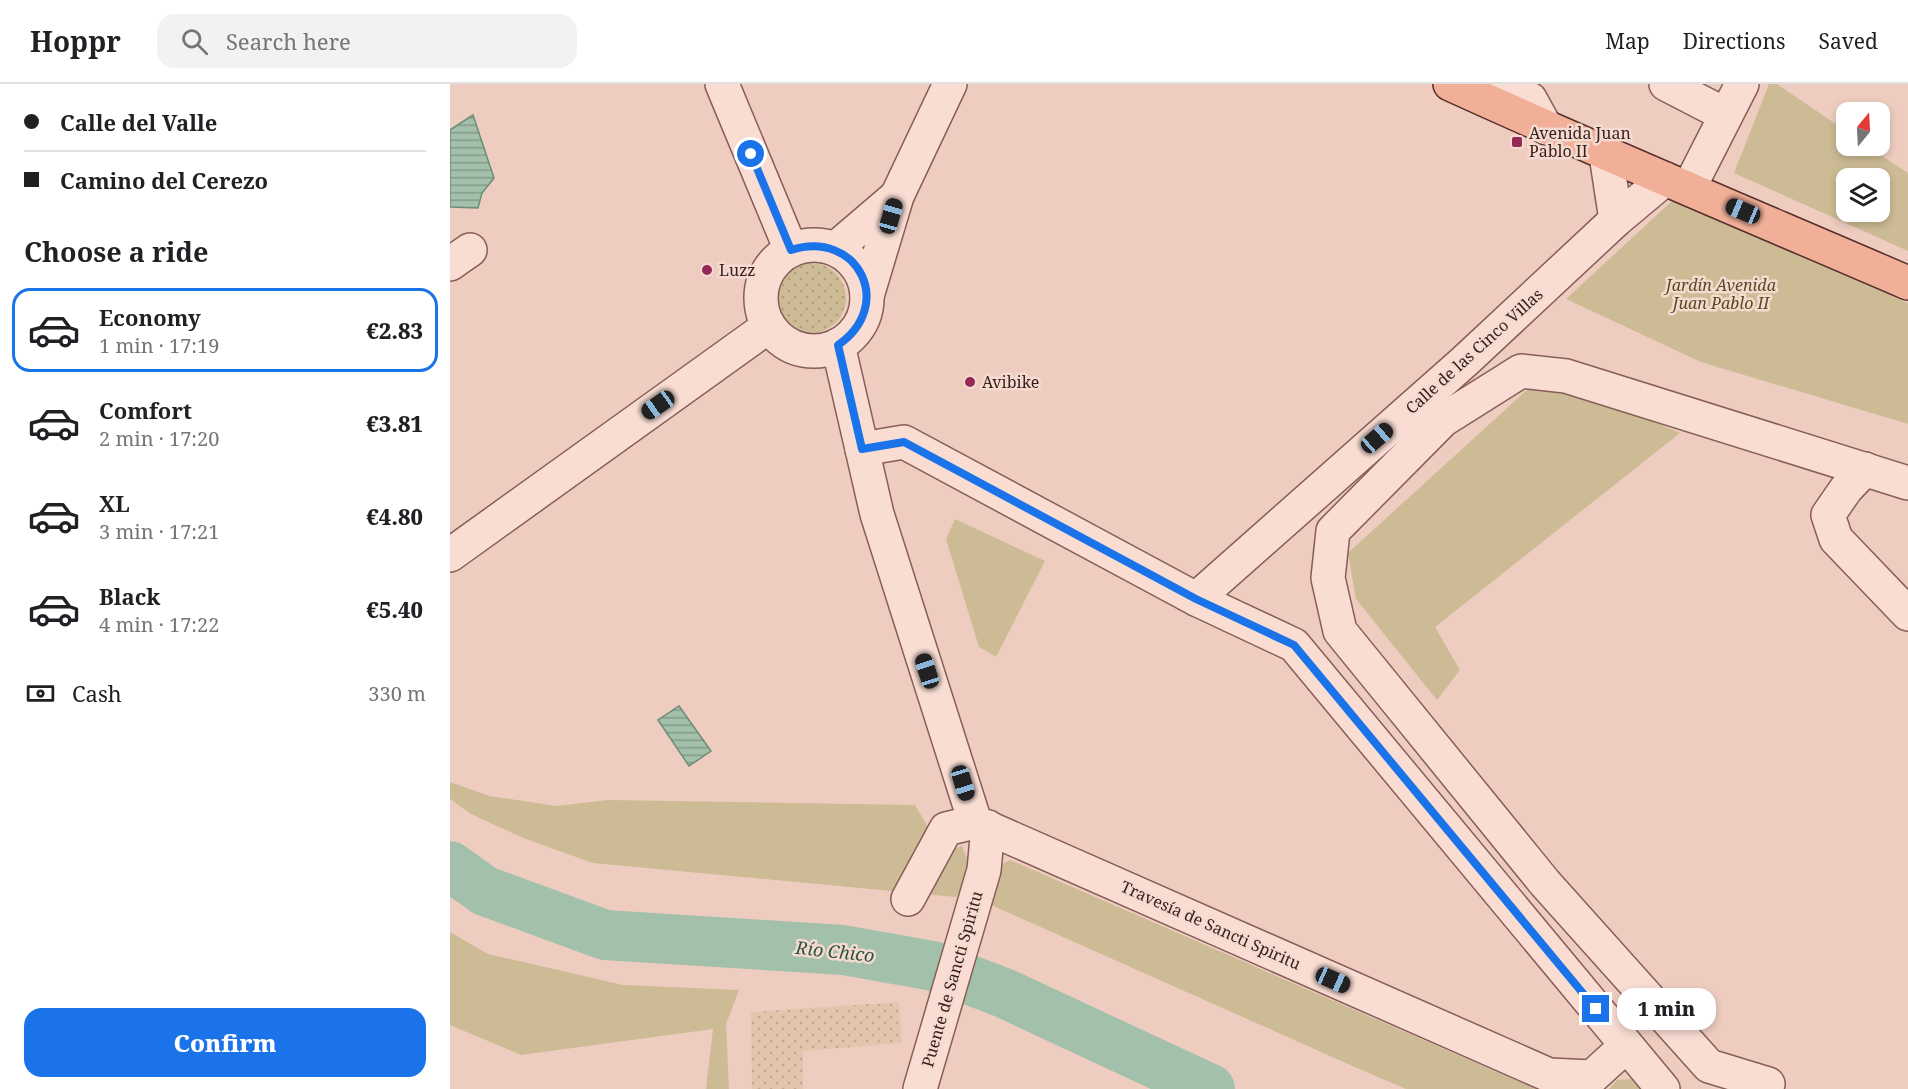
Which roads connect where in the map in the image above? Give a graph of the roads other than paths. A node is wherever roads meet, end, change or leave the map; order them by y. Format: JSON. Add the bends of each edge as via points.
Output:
{"nodes":[{"id":1,"x":722,"y":84,"type":"edge"},
{"id":2,"x":950,"y":84,"type":"edge"},
{"id":3,"x":1450,"y":84,"type":"edge"},
{"id":4,"x":1497,"y":84,"type":"edge"},
{"id":5,"x":1666,"y":84,"type":"edge"},
{"id":6,"x":1742,"y":84,"type":"edge"},
{"id":7,"x":1726,"y":114,"type":"junction"},
{"id":8,"x":1546,"y":128,"type":"junction"},
{"id":9,"x":1606,"y":155,"type":"junction"},
{"id":10,"x":1677,"y":184,"type":"junction"},
{"id":11,"x":897,"y":196,"type":"junction"},
{"id":12,"x":1616,"y":220,"type":"junction"},
{"id":13,"x":835,"y":249,"type":"junction"},
{"id":14,"x":791,"y":250,"type":"junction"},
{"id":15,"x":1908,"y":283,"type":"edge"},
{"id":16,"x":867,"y":296,"type":"junction"},
{"id":17,"x":769,"y":326,"type":"junction"},
{"id":18,"x":838,"y":345,"type":"junction"},
{"id":19,"x":862,"y":449,"type":"junction"},
{"id":20,"x":1865,"y":469,"type":"junction"},
{"id":21,"x":1908,"y":483,"type":"edge"},
{"id":22,"x":450,"y":555,"type":"edge"},
{"id":23,"x":1196,"y":599,"type":"junction"},
{"id":24,"x":1908,"y":614,"type":"edge"},
{"id":25,"x":982,"y":824,"type":"junction"},
{"id":26,"x":908,"y":899,"type":"dead end"},
{"id":27,"x":1626,"y":1046,"type":"junction"},
{"id":28,"x":1768,"y":1084,"type":"dead end"},
{"id":29,"x":920,"y":1089,"type":"edge"},
{"id":30,"x":1663,"y":1089,"type":"edge"}],
"edges":[{"from":1,"to":14,"type":"street"},
{"from":2,"to":11,"type":"street"},
{"from":3,"to":8,"type":"main road"},
{"from":4,"to":8,"type":"street","via":[[1530,99]]},
{"from":5,"to":7,"type":"street"},
{"from":6,"to":7,"type":"street"},
{"from":7,"to":10,"type":"street"},
{"from":8,"to":9,"type":"main road"},
{"from":9,"to":10,"type":"main road"},
{"from":9,"to":12,"type":"street"},
{"from":10,"to":12,"type":"street","name":"Calle de las Cinco Villas"},
{"from":10,"to":15,"type":"main road"},
{"from":11,"to":13,"type":"street"},
{"from":11,"to":16,"type":"street"},
{"from":12,"to":23,"type":"street","name":"Calle de las Cinco Villas","via":[[1465,361]]},
{"from":13,"to":14,"type":"street","via":[[806,245]]},
{"from":13,"to":16,"type":"street","via":[[858,268]]},
{"from":14,"to":17,"type":"street","via":[[779,258],[763,283],[761,298]]},
{"from":16,"to":18,"type":"street","via":[[860,325]]},
{"from":17,"to":18,"type":"street","via":[[779,338],[807,351]]},
{"from":17,"to":22,"type":"street"},
{"from":18,"to":19,"type":"street"},
{"from":19,"to":23,"type":"street","via":[[904,442]]},
{"from":19,"to":25,"type":"street","via":[[877,514]]},
{"from":20,"to":21,"type":"street"},
{"from":20,"to":24,"type":"street","via":[[1828,515],[1836,539]]},
{"from":20,"to":28,"type":"street","via":[[1566,376],[1521,371],[1443,420],[1333,531],[1328,578],[1341,631],[1545,883],[1708,1066]]},
{"from":23,"to":27,"type":"street","via":[[1294,645]]},
{"from":25,"to":26,"type":"street","via":[[946,829]]},
{"from":25,"to":27,"type":"street","name":"Travesía de Sancti Spiritu","via":[[1550,1075],[1592,1077]]},
{"from":25,"to":29,"type":"street","name":"Puente de Sancti Spiritu","via":[[984,870]]},
{"from":27,"to":30,"type":"street"}]}
